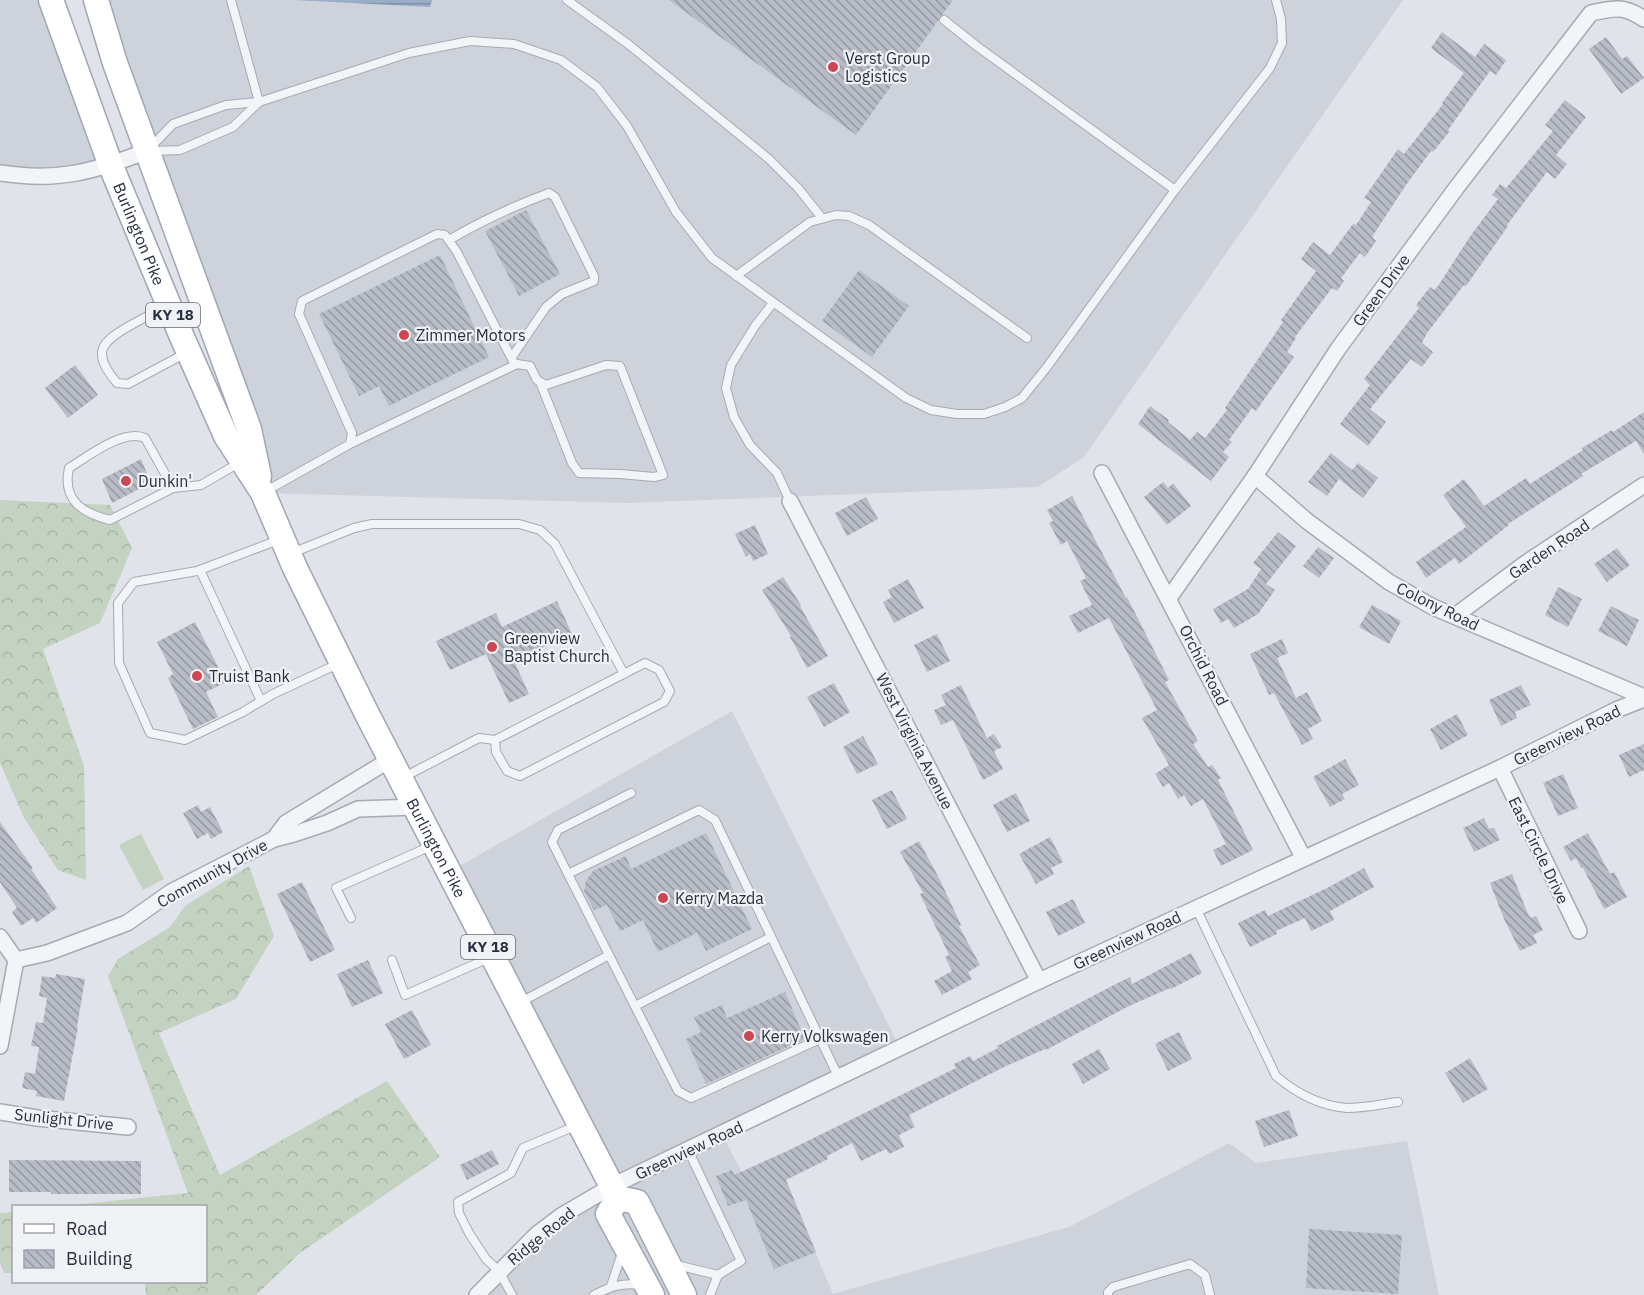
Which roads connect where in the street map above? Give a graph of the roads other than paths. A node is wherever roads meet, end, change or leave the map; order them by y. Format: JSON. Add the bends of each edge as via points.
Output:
{"nodes":[{"id":1,"x":51,"y":0,"type":"edge"},
{"id":2,"x":96,"y":0,"type":"edge"},
{"id":3,"x":231,"y":0,"type":"edge"},
{"id":4,"x":567,"y":0,"type":"edge"},
{"id":5,"x":1276,"y":0,"type":"edge"},
{"id":6,"x":944,"y":20,"type":"dead end"},
{"id":7,"x":1644,"y":20,"type":"edge"},
{"id":8,"x":259,"y":102,"type":"junction"},
{"id":9,"x":147,"y":151,"type":"junction"},
{"id":10,"x":111,"y":166,"type":"junction"},
{"id":11,"x":0,"y":173,"type":"edge"},
{"id":12,"x":1175,"y":190,"type":"junction"},
{"id":13,"x":822,"y":218,"type":"junction"},
{"id":14,"x":448,"y":240,"type":"junction"},
{"id":15,"x":736,"y":276,"type":"junction"},
{"id":16,"x":773,"y":303,"type":"junction"},
{"id":17,"x":169,"y":305,"type":"junction"},
{"id":18,"x":1028,"y":338,"type":"dead end"},
{"id":19,"x":188,"y":351,"type":"junction"},
{"id":20,"x":513,"y":361,"type":"junction"},
{"id":21,"x":540,"y":382,"type":"junction"},
{"id":22,"x":350,"y":444,"type":"junction"},
{"id":23,"x":242,"y":462,"type":"junction"},
{"id":24,"x":1102,"y":473,"type":"dead end"},
{"id":25,"x":1255,"y":476,"type":"junction"},
{"id":26,"x":1644,"y":485,"type":"edge"},
{"id":27,"x":173,"y":488,"type":"junction"},
{"id":28,"x":262,"y":493,"type":"junction"},
{"id":29,"x":790,"y":501,"type":"joint"},
{"id":30,"x":286,"y":547,"type":"junction"},
{"id":31,"x":200,"y":570,"type":"junction"},
{"id":32,"x":1169,"y":598,"type":"junction"},
{"id":33,"x":1455,"y":616,"type":"junction"},
{"id":34,"x":342,"y":662,"type":"junction"},
{"id":35,"x":624,"y":674,"type":"junction"},
{"id":36,"x":1644,"y":698,"type":"edge"},
{"id":37,"x":261,"y":701,"type":"junction"},
{"id":38,"x":495,"y":740,"type":"junction"},
{"id":39,"x":1500,"y":768,"type":"junction"},
{"id":40,"x":396,"y":769,"type":"junction"},
{"id":41,"x":631,"y":793,"type":"dead end"},
{"id":42,"x":416,"y":807,"type":"junction"},
{"id":43,"x":274,"y":838,"type":"junction"},
{"id":44,"x":435,"y":845,"type":"junction"},
{"id":45,"x":1304,"y":857,"type":"junction"},
{"id":46,"x":568,"y":874,"type":"junction"},
{"id":47,"x":1196,"y":908,"type":"junction"},
{"id":48,"x":351,"y":918,"type":"dead end"},
{"id":49,"x":1578,"y":931,"type":"dead end"},
{"id":50,"x":0,"y":936,"type":"edge"},
{"id":51,"x":771,"y":937,"type":"junction"},
{"id":52,"x":609,"y":955,"type":"junction"},
{"id":53,"x":493,"y":956,"type":"junction"},
{"id":54,"x":16,"y":960,"type":"junction"},
{"id":55,"x":392,"y":960,"type":"dead end"},
{"id":56,"x":1040,"y":981,"type":"junction"},
{"id":57,"x":517,"y":1004,"type":"junction"},
{"id":58,"x":635,"y":1006,"type":"junction"},
{"id":59,"x":820,"y":1039,"type":"junction"},
{"id":60,"x":0,"y":1046,"type":"edge"},
{"id":61,"x":839,"y":1078,"type":"junction"},
{"id":62,"x":1398,"y":1102,"type":"dead end"},
{"id":63,"x":0,"y":1112,"type":"edge"},
{"id":64,"x":580,"y":1124,"type":"junction"},
{"id":65,"x":128,"y":1127,"type":"dead end"},
{"id":66,"x":688,"y":1150,"type":"junction"},
{"id":67,"x":615,"y":1192,"type":"junction"},
{"id":68,"x":623,"y":1241,"type":"junction"},
{"id":69,"x":668,"y":1262,"type":"junction"},
{"id":70,"x":499,"y":1271,"type":"junction"},
{"id":71,"x":718,"y":1275,"type":"junction"},
{"id":72,"x":611,"y":1286,"type":"junction"},
{"id":73,"x":650,"y":1290,"type":"edge"},
{"id":74,"x":477,"y":1295,"type":"edge"},
{"id":75,"x":512,"y":1295,"type":"edge"},
{"id":76,"x":594,"y":1295,"type":"edge"},
{"id":77,"x":684,"y":1295,"type":"edge"},
{"id":78,"x":710,"y":1295,"type":"edge"},
{"id":79,"x":1108,"y":1295,"type":"edge"},
{"id":80,"x":1210,"y":1295,"type":"edge"}],
"edges":[{"from":1,"to":10,"type":"main road","name":"Burlington Pike","number":"KY 18"},
{"from":2,"to":9,"type":"main road","name":"Burlington Pike","number":"KY 18"},
{"from":3,"to":8,"type":"lane"},
{"from":4,"to":13,"type":"lane","via":[[628,44],[769,159]]},
{"from":5,"to":12,"type":"lane","via":[[1282,43],[1270,68]]},
{"from":6,"to":12,"type":"lane"},
{"from":7,"to":25,"type":"street","name":"Green Drive","via":[[1631,10],[1616,8],[1591,13],[1345,339]]},
{"from":8,"to":9,"type":"lane","via":[[226,105],[174,124]]},
{"from":8,"to":9,"type":"lane","via":[[233,128],[180,150]]},
{"from":8,"to":15,"type":"lane","via":[[409,53],[470,41],[514,44],[561,60],[597,87],[627,126],[676,212],[711,258]]},
{"from":9,"to":10,"type":"street"},
{"from":9,"to":28,"type":"main road","name":"Burlington Pike","number":"KY 18","via":[[249,429]]},
{"from":10,"to":11,"type":"street","via":[[52,177]]},
{"from":10,"to":17,"type":"main road","name":"Burlington Pike","number":"KY 18"},
{"from":12,"to":16,"type":"lane","via":[[1022,398],[984,414],[931,410],[906,398]]},
{"from":13,"to":15,"type":"lane","via":[[810,222]]},
{"from":13,"to":18,"type":"lane","via":[[849,216],[869,225]]},
{"from":14,"to":20,"type":"lane"},
{"from":14,"to":20,"type":"lane","via":[[517,205],[549,193],[555,197],[594,281],[562,294],[546,307]]},
{"from":14,"to":22,"type":"lane","via":[[437,234],[302,301],[299,314],[352,433]]},
{"from":15,"to":16,"type":"lane"},
{"from":16,"to":29,"type":"lane","via":[[731,366],[726,388],[734,417],[750,445],[777,473]]},
{"from":17,"to":19,"type":"main road","name":"Burlington Pike","number":"KY 18"},
{"from":17,"to":19,"type":"lane","via":[[104,343],[102,353],[108,371],[117,383],[128,384]]},
{"from":19,"to":23,"type":"main road","name":"Burlington Pike","number":"KY 18","via":[[226,436]]},
{"from":20,"to":21,"type":"lane","via":[[530,366]]},
{"from":20,"to":22,"type":"lane"},
{"from":21,"to":21,"type":"lane","via":[[546,386],[606,365],[620,366],[663,475],[579,473]]},
{"from":22,"to":28,"type":"lane"},
{"from":23,"to":27,"type":"lane","via":[[201,484]]},
{"from":23,"to":28,"type":"main road","name":"Burlington Pike","number":"KY 18"},
{"from":24,"to":32,"type":"street","name":"Orchid Road"},
{"from":25,"to":32,"type":"street","name":"Green Drive"},
{"from":25,"to":33,"type":"street","name":"Colony Road","via":[[1307,521],[1389,582]]},
{"from":26,"to":33,"type":"street","name":"Garden Road","via":[[1526,563]]},
{"from":27,"to":27,"type":"lane","via":[[110,520],[76,505],[67,477],[69,468],[121,438],[137,434],[145,438]]},
{"from":28,"to":30,"type":"main road","name":"Burlington Pike","number":"KY 18"},
{"from":29,"to":56,"type":"street","name":"West Virginia Avenue"},
{"from":30,"to":31,"type":"lane"},
{"from":30,"to":34,"type":"main road","name":"Burlington Pike","number":"KY 18"},
{"from":30,"to":35,"type":"lane","via":[[372,524],[519,524],[540,530],[555,544]]},
{"from":31,"to":37,"type":"lane"},
{"from":31,"to":37,"type":"lane","via":[[134,582],[117,603],[118,663],[150,733],[185,740]]},
{"from":32,"to":45,"type":"street","name":"Orchid Road"},
{"from":33,"to":36,"type":"street","name":"Colony Road"},
{"from":34,"to":37,"type":"lane"},
{"from":34,"to":40,"type":"main road","name":"Burlington Pike","number":"KY 18"},
{"from":35,"to":38,"type":"lane"},
{"from":35,"to":38,"type":"lane","via":[[645,663],[659,670],[670,691],[664,702],[520,776],[507,771],[496,752]]},
{"from":36,"to":39,"type":"street","name":"Greenview Road"},
{"from":38,"to":40,"type":"lane","via":[[479,738]]},
{"from":39,"to":45,"type":"street","name":"Greenview Road"},
{"from":39,"to":49,"type":"street","name":"East Circle Drive"},
{"from":40,"to":42,"type":"main road","name":"Burlington Pike","number":"KY 18"},
{"from":40,"to":43,"type":"street","name":"Community Drive","via":[[286,823]]},
{"from":41,"to":46,"type":"lane","via":[[558,830],[552,842]]},
{"from":42,"to":43,"type":"street","name":"Community Drive","via":[[358,809],[327,823]]},
{"from":42,"to":44,"type":"main road","name":"Burlington Pike","number":"KY 18"},
{"from":43,"to":54,"type":"street","name":"Community Drive","via":[[171,892],[127,923],[47,953]]},
{"from":44,"to":48,"type":"lane","via":[[336,888]]},
{"from":44,"to":53,"type":"main road","name":"Burlington Pike","number":"KY 18"},
{"from":45,"to":47,"type":"street","name":"Greenview Road"},
{"from":46,"to":51,"type":"lane","via":[[699,810],[715,820]]},
{"from":46,"to":52,"type":"lane"},
{"from":47,"to":56,"type":"street","name":"Greenview Road"},
{"from":47,"to":62,"type":"lane","via":[[1276,1076],[1317,1102],[1347,1108]]},
{"from":50,"to":54,"type":"street"},
{"from":51,"to":58,"type":"lane"},
{"from":51,"to":59,"type":"lane"},
{"from":52,"to":57,"type":"lane"},
{"from":52,"to":58,"type":"lane"},
{"from":53,"to":55,"type":"lane","via":[[405,995]]},
{"from":53,"to":57,"type":"main road","name":"Burlington Pike","number":"KY 18"},
{"from":54,"to":60,"type":"street"},
{"from":56,"to":61,"type":"street","name":"Greenview Road"},
{"from":57,"to":64,"type":"main road","name":"Burlington Pike","number":"KY 18"},
{"from":58,"to":59,"type":"lane","via":[[678,1091],[691,1098]]},
{"from":59,"to":61,"type":"lane"},
{"from":61,"to":66,"type":"street","name":"Greenview Road"},
{"from":63,"to":65,"type":"street","name":"Sunlight Drive"},
{"from":64,"to":67,"type":"main road","name":"Burlington Pike","number":"KY 18"},
{"from":64,"to":70,"type":"lane","via":[[523,1148],[511,1173],[458,1202],[469,1233]]},
{"from":66,"to":67,"type":"street","name":"Greenview Road"},
{"from":66,"to":71,"type":"lane","via":[[741,1261]]},
{"from":67,"to":68,"type":"main road","via":[[608,1214]]},
{"from":67,"to":69,"type":"main road","via":[[637,1202]]},
{"from":67,"to":70,"type":"street","name":"Ridge Road","via":[[561,1216]]},
{"from":68,"to":72,"type":"lane"},
{"from":68,"to":73,"type":"main road"},
{"from":69,"to":71,"type":"lane"},
{"from":69,"to":77,"type":"main road"},
{"from":70,"to":74,"type":"street","name":"Ridge Road"},
{"from":70,"to":75,"type":"lane"},
{"from":71,"to":78,"type":"lane"},
{"from":72,"to":73,"type":"lane","via":[[629,1283]]},
{"from":72,"to":76,"type":"lane"},
{"from":79,"to":80,"type":"lane","via":[[1113,1287],[1191,1264],[1205,1275]]}]}
